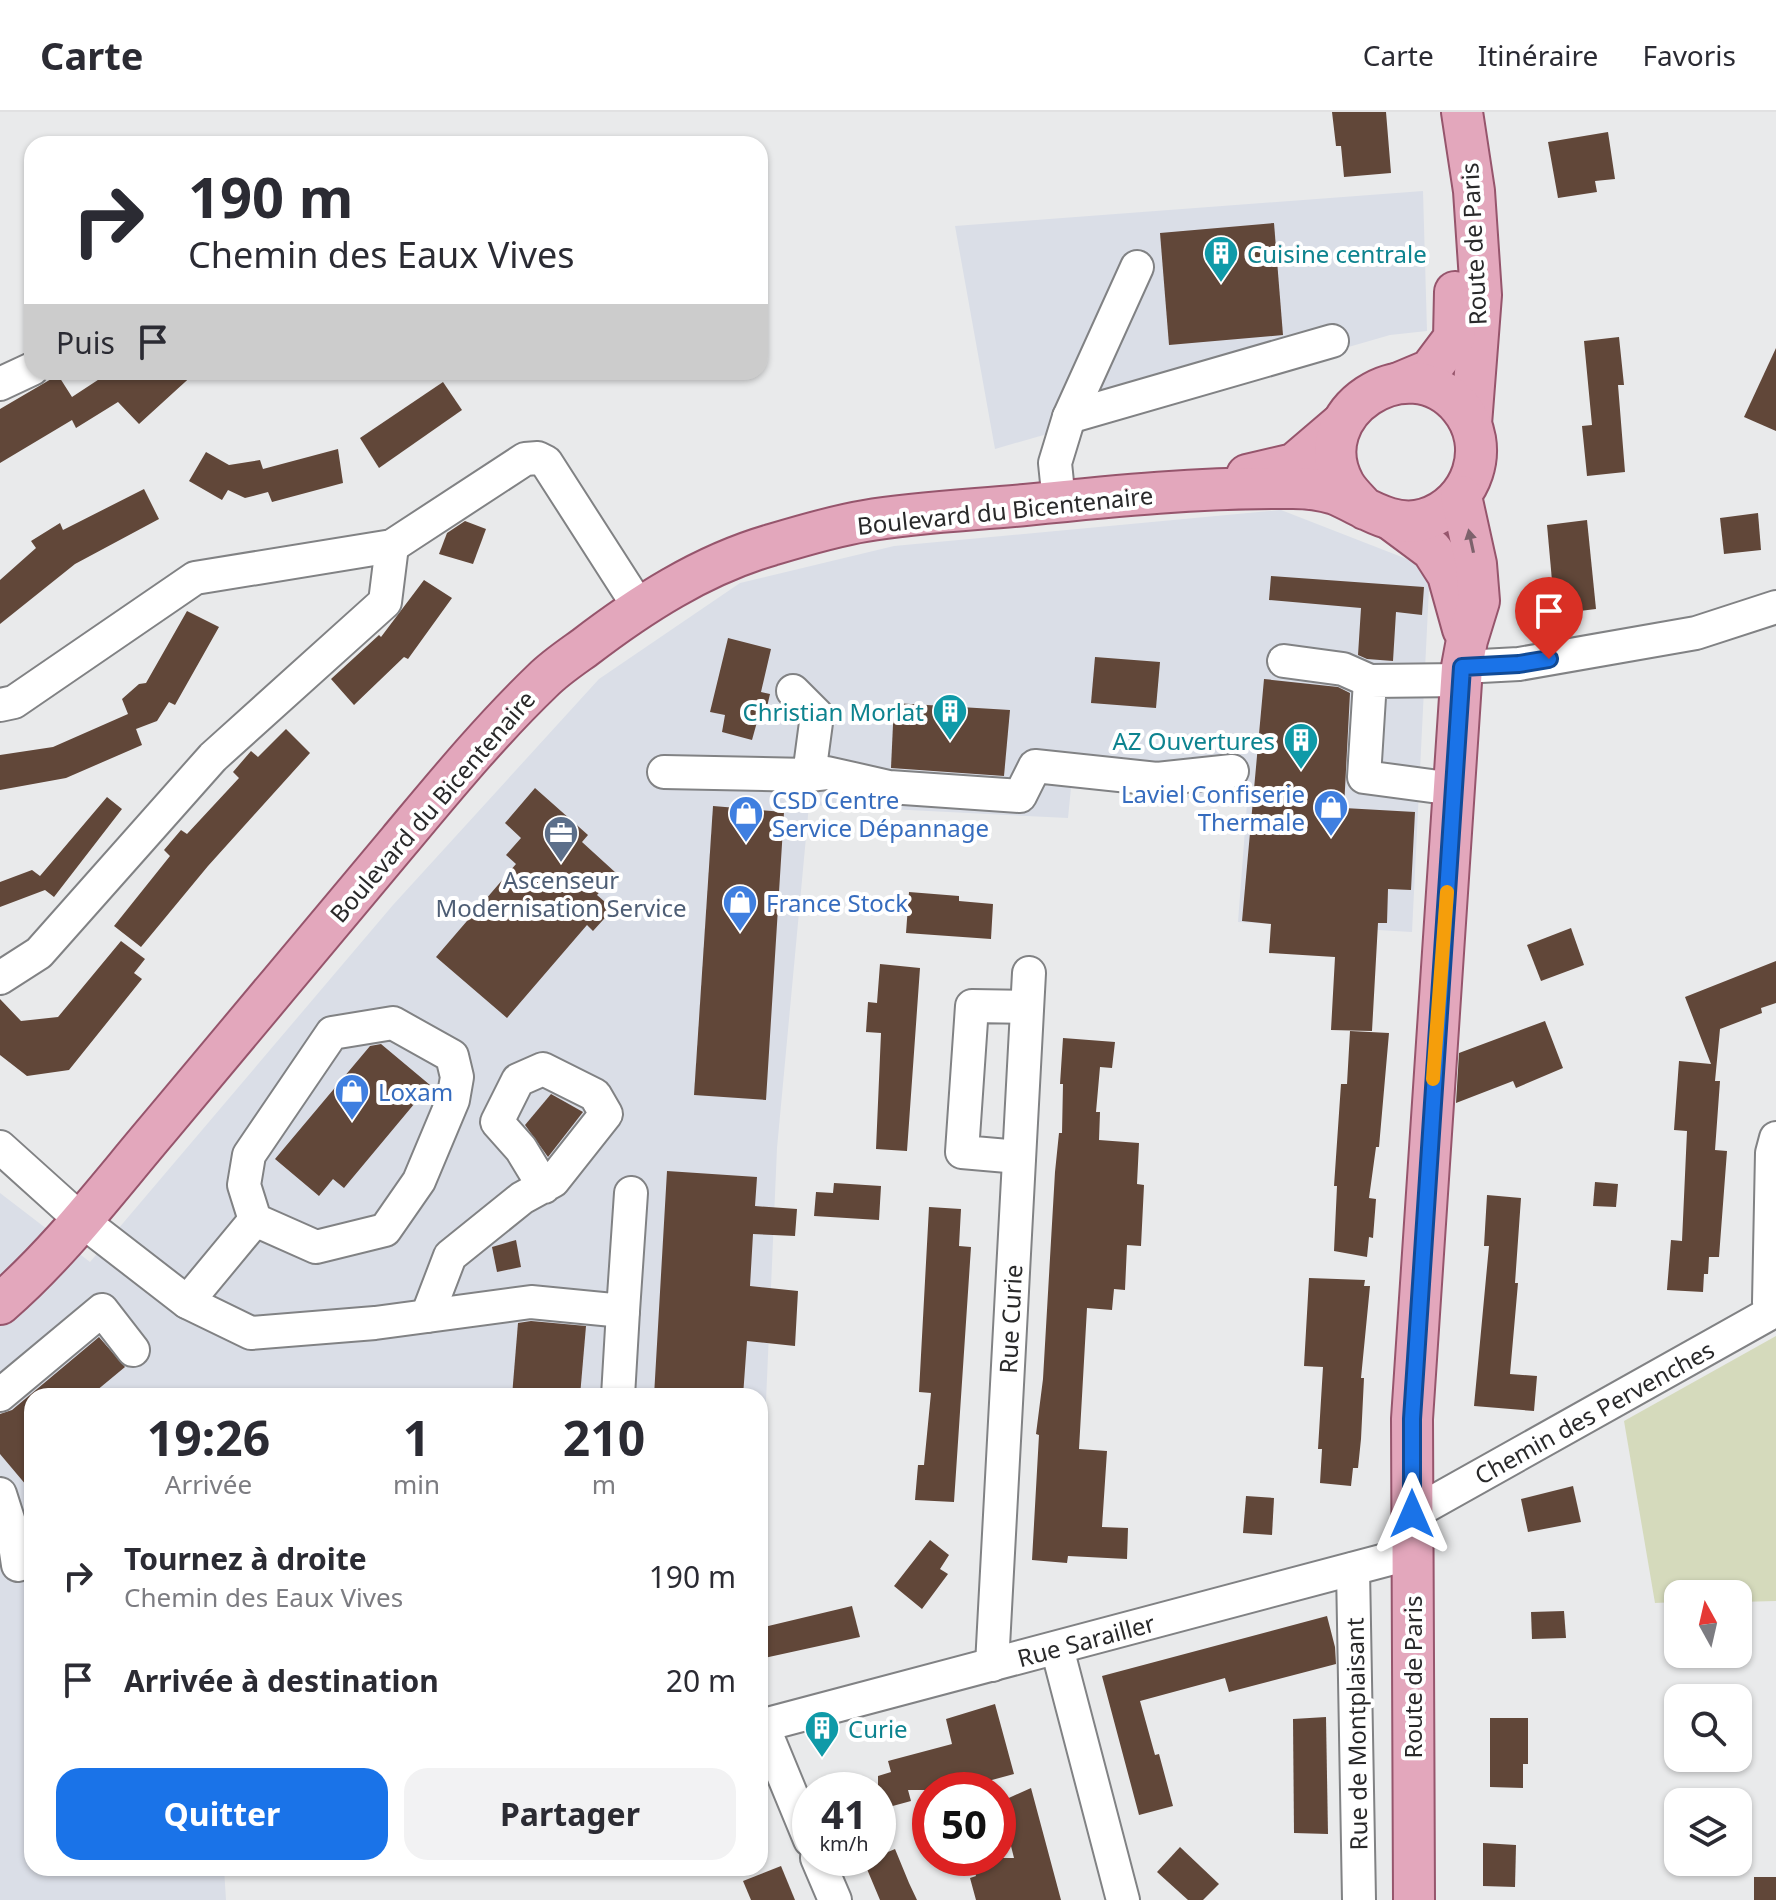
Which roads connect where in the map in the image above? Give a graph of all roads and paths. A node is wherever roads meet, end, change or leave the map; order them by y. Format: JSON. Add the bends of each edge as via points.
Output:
{"nodes":[{"id":1,"x":1460,"y":112,"type":"edge"},
{"id":2,"x":1137,"y":267,"type":"dead end"},
{"id":3,"x":1332,"y":341,"type":"dead end"},
{"id":4,"x":24,"y":373,"type":"edge"},
{"id":5,"x":1399,"y":383,"type":"junction"},
{"id":6,"x":0,"y":384,"type":"edge"},
{"id":7,"x":1069,"y":417,"type":"junction"},
{"id":8,"x":1342,"y":423,"type":"junction"},
{"id":9,"x":1471,"y":424,"type":"junction"},
{"id":10,"x":1183,"y":492,"type":"junction"},
{"id":11,"x":1461,"y":496,"type":"junction"},
{"id":12,"x":1059,"y":502,"type":"junction"},
{"id":13,"x":1379,"y":515,"type":"junction"},
{"id":14,"x":392,"y":546,"type":"junction"},
{"id":15,"x":639,"y":607,"type":"junction"},
{"id":16,"x":1776,"y":607,"type":"edge"},
{"id":17,"x":1284,"y":661,"type":"dead end"},
{"id":18,"x":1464,"y":662,"type":"junction"},
{"id":19,"x":1370,"y":681,"type":"junction"},
{"id":20,"x":793,"y":691,"type":"dead end"},
{"id":21,"x":0,"y":705,"type":"edge"},
{"id":22,"x":1232,"y":771,"type":"dead end"},
{"id":23,"x":664,"y":772,"type":"dead end"},
{"id":24,"x":809,"y":775,"type":"junction"},
{"id":25,"x":1454,"y":789,"type":"junction"},
{"id":26,"x":1029,"y":973,"type":"dead end"},
{"id":27,"x":0,"y":978,"type":"edge"},
{"id":28,"x":1027,"y":1007,"type":"junction"},
{"id":29,"x":1776,"y":1138,"type":"edge"},
{"id":30,"x":0,"y":1147,"type":"edge"},
{"id":31,"x":1019,"y":1157,"type":"junction"},
{"id":32,"x":544,"y":1187,"type":"dead end"},
{"id":33,"x":631,"y":1193,"type":"dead end"},
{"id":34,"x":81,"y":1220,"type":"junction"},
{"id":35,"x":255,"y":1220,"type":"junction"},
{"id":36,"x":187,"y":1302,"type":"junction"},
{"id":37,"x":0,"y":1304,"type":"edge"},
{"id":38,"x":623,"y":1311,"type":"junction"},
{"id":39,"x":1774,"y":1311,"type":"edge"},
{"id":40,"x":427,"y":1316,"type":"junction"},
{"id":41,"x":133,"y":1350,"type":"dead end"},
{"id":42,"x":618,"y":1388,"type":"edge"},
{"id":43,"x":0,"y":1395,"type":"edge"},
{"id":44,"x":13,"y":1503,"type":"edge"},
{"id":45,"x":1412,"y":1514,"type":"junction"},
{"id":46,"x":1412,"y":1553,"type":"junction"},
{"id":47,"x":17,"y":1568,"type":"edge"},
{"id":48,"x":1353,"y":1569,"type":"junction"},
{"id":49,"x":1057,"y":1648,"type":"junction"},
{"id":50,"x":992,"y":1665,"type":"junction"},
{"id":51,"x":768,"y":1724,"type":"edge"},
{"id":52,"x":768,"y":1742,"type":"edge"},
{"id":53,"x":792,"y":1798,"type":"edge"},
{"id":54,"x":825,"y":1876,"type":"edge"},
{"id":55,"x":835,"y":1900,"type":"edge"},
{"id":56,"x":1123,"y":1900,"type":"edge"},
{"id":57,"x":1359,"y":1900,"type":"edge"},
{"id":58,"x":1414,"y":1900,"type":"edge"}],
"edges":[{"from":1,"to":5,"type":"main road","name":"Route de Paris","via":[[1454,338],[1430,370]]},
{"from":1,"to":9,"type":"main road","name":"Route de Paris","via":[[1474,191],[1481,295]]},
{"from":2,"to":7,"type":"street"},
{"from":3,"to":7,"type":"street"},
{"from":4,"to":6,"type":"street"},
{"from":5,"to":8,"type":"main road","via":[[1376,389],[1356,403]]},
{"from":5,"to":9,"type":"main road","via":[[1442,392]]},
{"from":7,"to":12,"type":"street","via":[[1055,463]]},
{"from":8,"to":10,"type":"main road","name":"Boulevard du Bicentenaire","via":[[1294,464]]},
{"from":8,"to":13,"type":"main road","via":[[1337,465],[1345,486]]},
{"from":9,"to":11,"type":"main road","via":[[1477,449],[1473,474]]},
{"from":10,"to":12,"type":"main road","name":"Boulevard du Bicentenaire"},
{"from":10,"to":13,"type":"main road","name":"Boulevard du Bicentenaire","via":[[1297,488],[1329,492]]},
{"from":11,"to":13,"type":"main road","via":[[1442,513],[1419,521]]},
{"from":18,"to":11,"type":"main road","name":"Route de Paris","one_way":true,"via":[[1479,601]]},
{"from":12,"to":15,"type":"main road","name":"Boulevard du Bicentenaire","via":[[863,521],[765,546]]},
{"from":13,"to":18,"type":"main road","name":"Route de Paris","via":[[1432,550],[1448,575]]},
{"from":14,"to":15,"type":"street","via":[[525,459],[538,458],[546,462]]},
{"from":14,"to":21,"type":"street","via":[[195,578],[14,702]]},
{"from":14,"to":27,"type":"street","via":[[385,602],[213,757],[39,953]]},
{"from":15,"to":34,"type":"main road","name":"Boulevard du Bicentenaire","via":[[546,677],[474,751]]},
{"from":16,"to":18,"type":"street","via":[[1696,633],[1519,664]]},
{"from":17,"to":19,"type":"street","via":[[1343,669]]},
{"from":18,"to":19,"type":"street"},
{"from":18,"to":25,"type":"main road","name":"Route de Paris"},
{"from":19,"to":25,"type":"street","via":[[1364,777]]},
{"from":20,"to":24,"type":"street","via":[[817,715]]},
{"from":22,"to":24,"type":"street","via":[[1157,779],[1035,766],[1020,796],[889,787],[827,773]]},
{"from":23,"to":24,"type":"street"},
{"from":25,"to":45,"type":"main road","name":"Route de Paris","via":[[1412,1419]]},
{"from":26,"to":28,"type":"street","name":"Rue Curie"},
{"from":28,"to":31,"type":"street","name":"Rue Curie"},
{"from":28,"to":31,"type":"street","via":[[972,1006],[962,1152]]},
{"from":29,"to":39,"type":"street","via":[[1769,1302]]},
{"from":30,"to":34,"type":"street"},
{"from":31,"to":50,"type":"street","name":"Rue Curie"},
{"from":32,"to":40,"type":"street","via":[[522,1198],[450,1256]]},
{"from":33,"to":38,"type":"street"},
{"from":34,"to":36,"type":"street"},
{"from":34,"to":37,"type":"main road","name":"Boulevard du Bicentenaire"},
{"from":35,"to":35,"type":"street","via":[[316,1247],[385,1230],[419,1181],[453,1100],[457,1077],[452,1056],[393,1023],[332,1033],[249,1155],[244,1185]]},
{"from":35,"to":36,"type":"street"},
{"from":36,"to":40,"type":"street","via":[[251,1333]]},
{"from":38,"to":40,"type":"street","via":[[531,1302]]},
{"from":38,"to":42,"type":"street"},
{"from":39,"to":45,"type":"street","name":"Chemin des Pervenches"},
{"from":41,"to":43,"type":"street","via":[[102,1310]]},
{"from":44,"to":47,"type":"street"},
{"from":45,"to":46,"type":"main road","name":"Route de Paris"},
{"from":46,"to":48,"type":"street","name":"Rue Sarailler"},
{"from":46,"to":58,"type":"main road","name":"Route de Paris"},
{"from":48,"to":49,"type":"street","name":"Rue Sarailler"},
{"from":48,"to":57,"type":"street","name":"Rue de Montplaisant"},
{"from":49,"to":50,"type":"street","name":"Rue Sarailler"},
{"from":49,"to":56,"type":"street"},
{"from":50,"to":51,"type":"street","name":"Rue Sarailler"},
{"from":52,"to":53,"type":"street"},
{"from":54,"to":55,"type":"street"}]}
